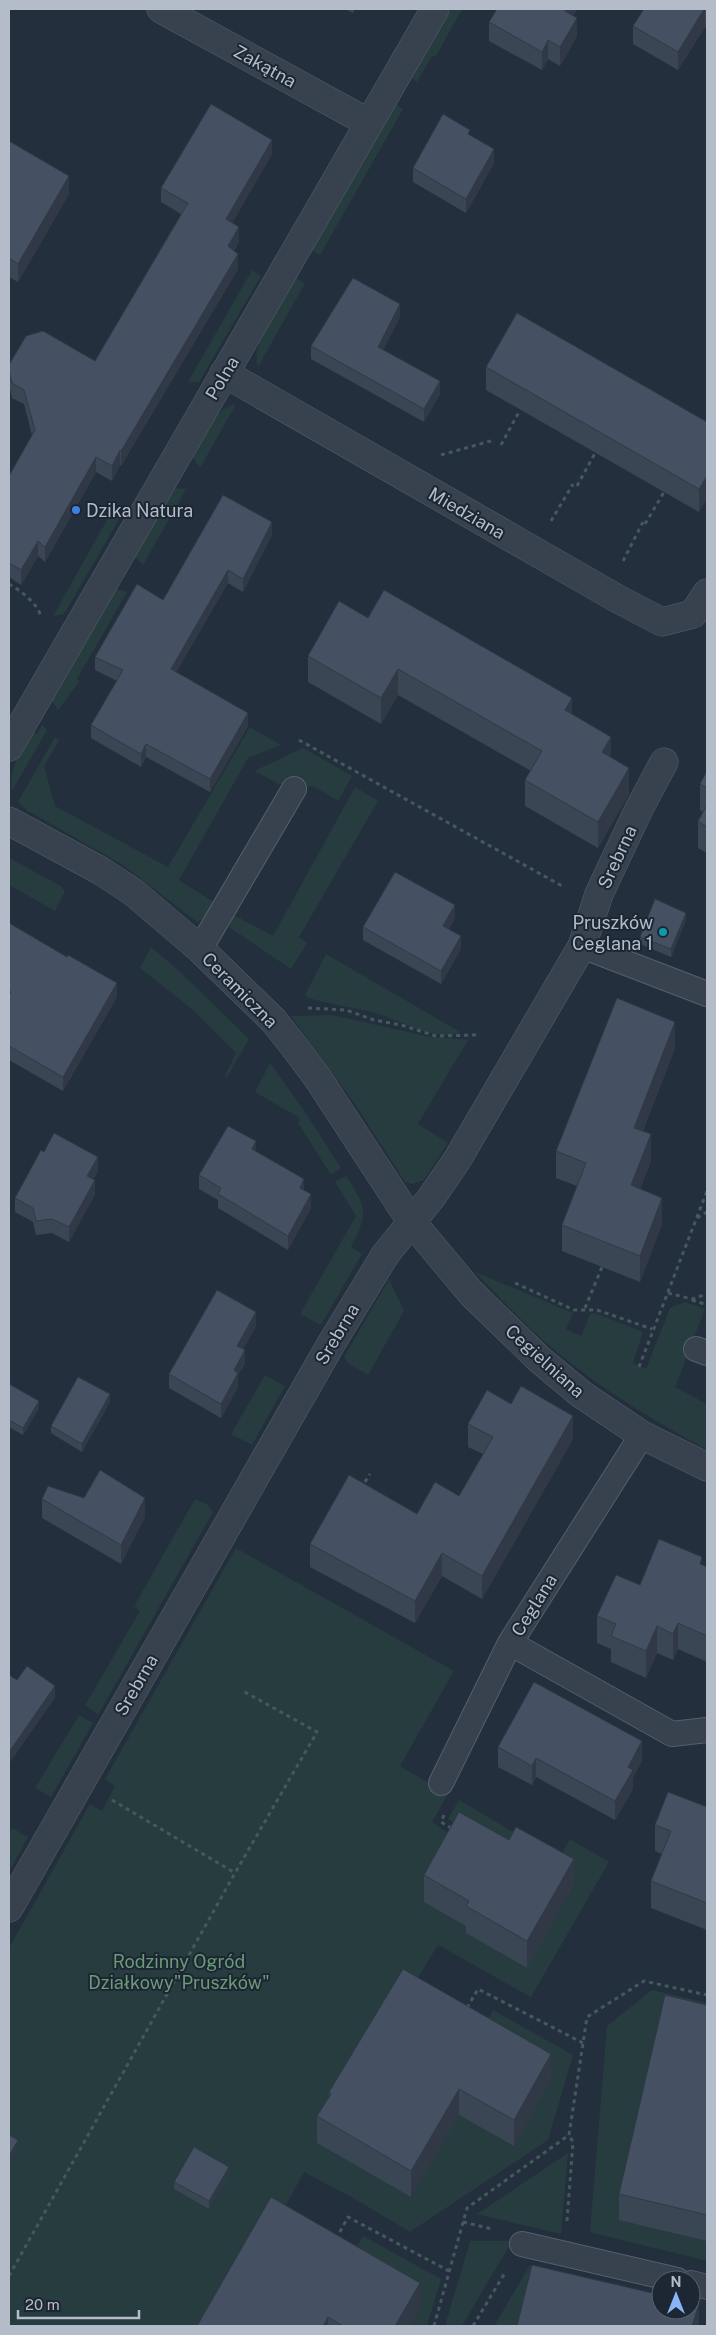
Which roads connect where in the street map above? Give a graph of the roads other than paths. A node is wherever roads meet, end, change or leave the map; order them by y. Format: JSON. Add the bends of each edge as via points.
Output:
{"nodes":[{"id":1,"x":161,"y":9,"type":"edge"},
{"id":2,"x":435,"y":9,"type":"edge"},
{"id":3,"x":369,"y":123,"type":"junction"},
{"id":4,"x":224,"y":373,"type":"junction"},
{"id":5,"x":707,"y":593,"type":"edge"},
{"id":6,"x":9,"y":747,"type":"edge"},
{"id":7,"x":664,"y":762,"type":"dead end"},
{"id":8,"x":294,"y":788,"type":"dead end"},
{"id":9,"x":9,"y":821,"type":"edge"},
{"id":10,"x":582,"y":946,"type":"junction"},
{"id":11,"x":200,"y":949,"type":"junction"},
{"id":12,"x":707,"y":994,"type":"edge"},
{"id":13,"x":411,"y":1221,"type":"junction"},
{"id":14,"x":642,"y":1435,"type":"junction"},
{"id":15,"x":707,"y":1467,"type":"edge"},
{"id":16,"x":510,"y":1643,"type":"junction"},
{"id":17,"x":707,"y":1730,"type":"edge"},
{"id":18,"x":441,"y":1783,"type":"dead end"},
{"id":19,"x":9,"y":1908,"type":"edge"},
{"id":20,"x":522,"y":2244,"type":"road end"},
{"id":21,"x":651,"y":2274,"type":"edge"}],
"edges":[{"from":1,"to":3,"type":"street","name":"Zakątna"},
{"from":2,"to":3,"type":"street","name":"Polna"},
{"from":3,"to":4,"type":"street","name":"Polna"},
{"from":4,"to":5,"type":"street","name":"Miedziana","via":[[662,622],[693,614]]},
{"from":4,"to":6,"type":"street","name":"Polna"},
{"from":7,"to":10,"type":"street","name":"Srebrna","via":[[599,894]]},
{"from":8,"to":11,"type":"lane"},
{"from":9,"to":11,"type":"street","name":"Ceramiczna","via":[[101,871],[132,892]]},
{"from":10,"to":12,"type":"lane"},
{"from":10,"to":13,"type":"street","name":"Srebrna","via":[[457,1160]]},
{"from":11,"to":13,"type":"street","name":"Ceramiczna","via":[[293,1045]]},
{"from":13,"to":14,"type":"street","name":"Cegielniana","via":[[471,1293],[539,1359],[581,1394]]},
{"from":13,"to":19,"type":"street","name":"Srebrna","via":[[385,1255],[318,1366]]},
{"from":14,"to":15,"type":"street","name":"Cegielniana"},
{"from":14,"to":16,"type":"lane","name":"Ceglana"},
{"from":16,"to":17,"type":"lane","via":[[672,1734]]},
{"from":16,"to":18,"type":"lane","name":"Ceglana"},
{"from":20,"to":21,"type":"lane"}]}
